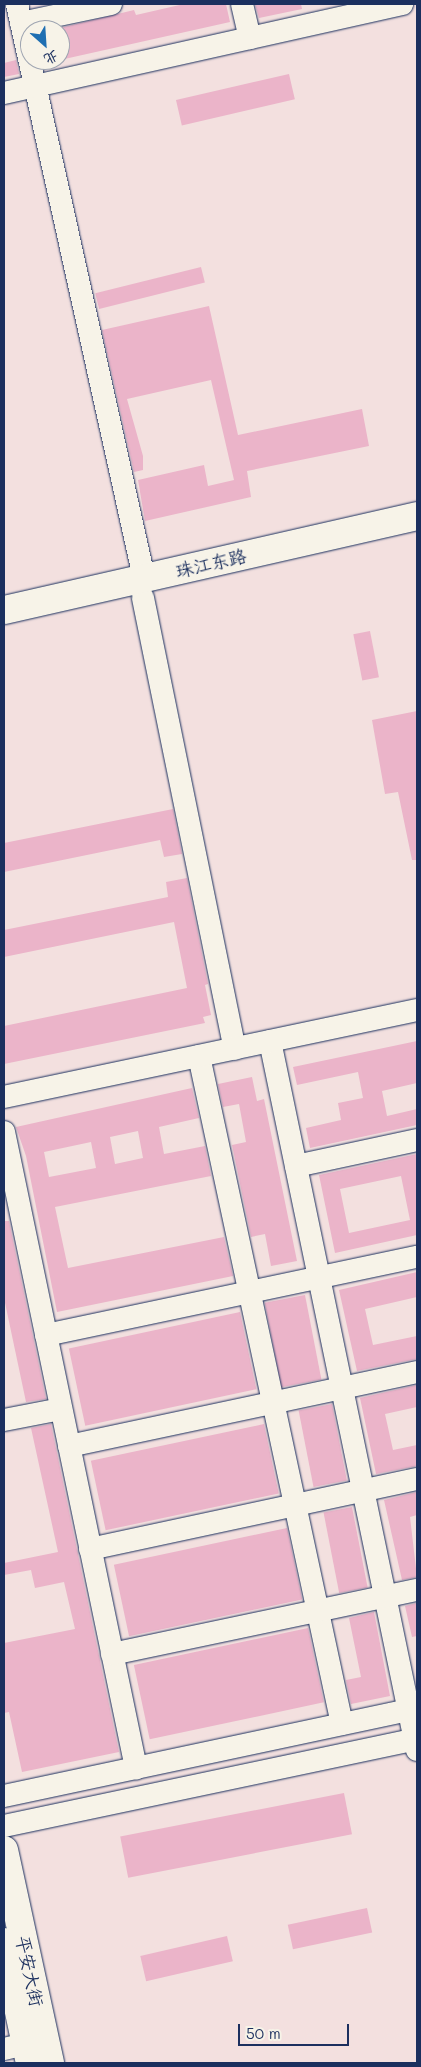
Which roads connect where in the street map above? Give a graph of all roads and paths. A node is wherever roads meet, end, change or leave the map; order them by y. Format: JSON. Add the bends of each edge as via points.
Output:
{"nodes":[{"id":1,"x":111,"y":4,"type":"edge"},
{"id":2,"x":242,"y":4,"type":"edge"},
{"id":3,"x":402,"y":4,"type":"edge"},
{"id":4,"x":19,"y":14,"type":"edge"},
{"id":5,"x":250,"y":38,"type":"junction"},
{"id":6,"x":33,"y":86,"type":"junction"},
{"id":7,"x":4,"y":93,"type":"edge"},
{"id":8,"x":417,"y":516,"type":"edge"},
{"id":9,"x":417,"y":536,"type":"edge"},
{"id":10,"x":144,"y":588,"type":"junction"},
{"id":11,"x":4,"y":610,"type":"edge"},
{"id":12,"x":4,"y":630,"type":"edge"},
{"id":13,"x":417,"y":1010,"type":"edge"},
{"id":14,"x":270,"y":1041,"type":"junction"},
{"id":15,"x":235,"y":1049,"type":"junction"},
{"id":16,"x":199,"y":1056,"type":"junction"},
{"id":17,"x":4,"y":1097,"type":"edge"},
{"id":18,"x":4,"y":1132,"type":"edge"},
{"id":19,"x":417,"y":1140,"type":"edge"},
{"id":20,"x":296,"y":1166,"type":"junction"},
{"id":21,"x":417,"y":1257,"type":"edge"},
{"id":22,"x":319,"y":1278,"type":"junction"},
{"id":23,"x":249,"y":1292,"type":"junction"},
{"id":24,"x":46,"y":1335,"type":"junction"},
{"id":25,"x":417,"y":1372,"type":"edge"},
{"id":26,"x":342,"y":1388,"type":"junction"},
{"id":27,"x":273,"y":1403,"type":"junction"},
{"id":28,"x":61,"y":1409,"type":"junction"},
{"id":29,"x":4,"y":1420,"type":"edge"},
{"id":30,"x":69,"y":1446,"type":"junction"},
{"id":31,"x":417,"y":1479,"type":"edge"},
{"id":32,"x":363,"y":1491,"type":"junction"},
{"id":33,"x":295,"y":1505,"type":"junction"},
{"id":34,"x":90,"y":1549,"type":"junction"},
{"id":35,"x":417,"y":1590,"type":"edge"},
{"id":36,"x":385,"y":1597,"type":"junction"},
{"id":37,"x":318,"y":1611,"type":"junction"},
{"id":38,"x":112,"y":1654,"type":"junction"},
{"id":39,"x":413,"y":1709,"type":"edge"},
{"id":40,"x":342,"y":1724,"type":"junction"},
{"id":41,"x":417,"y":1743,"type":"edge"},
{"id":42,"x":136,"y":1768,"type":"junction"},
{"id":43,"x":4,"y":1796,"type":"edge"},
{"id":44,"x":4,"y":1826,"type":"edge"},
{"id":45,"x":4,"y":1850,"type":"edge"},
{"id":46,"x":4,"y":1942,"type":"edge"},
{"id":47,"x":20,"y":2052,"type":"edge"},
{"id":48,"x":50,"y":2063,"type":"edge"}],
"edges":[{"from":1,"to":4,"type":"street"},
{"from":2,"to":5,"type":"street"},
{"from":3,"to":5,"type":"street"},
{"from":4,"to":6,"type":"street"},
{"from":5,"to":6,"type":"street"},
{"from":6,"to":7,"type":"street"},
{"from":6,"to":10,"type":"street"},
{"from":8,"to":10,"type":"main road","name":"珠江东路"},
{"from":9,"to":10,"type":"main road"},
{"from":10,"to":11,"type":"main road","name":"珠江东路"},
{"from":10,"to":12,"type":"main road"},
{"from":10,"to":15,"type":"street"},
{"from":13,"to":14,"type":"street"},
{"from":14,"to":15,"type":"street"},
{"from":14,"to":20,"type":"street"},
{"from":15,"to":16,"type":"street"},
{"from":16,"to":17,"type":"street"},
{"from":16,"to":23,"type":"street"},
{"from":18,"to":24,"type":"street"},
{"from":19,"to":20,"type":"street"},
{"from":20,"to":22,"type":"street"},
{"from":21,"to":22,"type":"street"},
{"from":22,"to":23,"type":"street"},
{"from":22,"to":26,"type":"street"},
{"from":23,"to":24,"type":"street"},
{"from":23,"to":27,"type":"street"},
{"from":24,"to":28,"type":"street"},
{"from":25,"to":26,"type":"street"},
{"from":26,"to":27,"type":"street"},
{"from":26,"to":32,"type":"street"},
{"from":27,"to":30,"type":"street"},
{"from":27,"to":33,"type":"street"},
{"from":28,"to":29,"type":"street"},
{"from":28,"to":30,"type":"street"},
{"from":30,"to":34,"type":"street"},
{"from":31,"to":32,"type":"street"},
{"from":32,"to":33,"type":"street"},
{"from":32,"to":36,"type":"street"},
{"from":33,"to":34,"type":"street"},
{"from":33,"to":37,"type":"street"},
{"from":34,"to":38,"type":"street"},
{"from":35,"to":36,"type":"street"},
{"from":36,"to":37,"type":"street"},
{"from":36,"to":39,"type":"street"},
{"from":37,"to":38,"type":"street"},
{"from":37,"to":40,"type":"street"},
{"from":38,"to":42,"type":"street"},
{"from":39,"to":40,"type":"street"},
{"from":39,"to":41,"type":"street"},
{"from":40,"to":42,"type":"street"},
{"from":41,"to":44,"type":"street"},
{"from":42,"to":43,"type":"street"},
{"from":45,"to":48,"type":"main road","name":"平安大街"},
{"from":46,"to":47,"type":"main road","name":"平安大街"}]}
